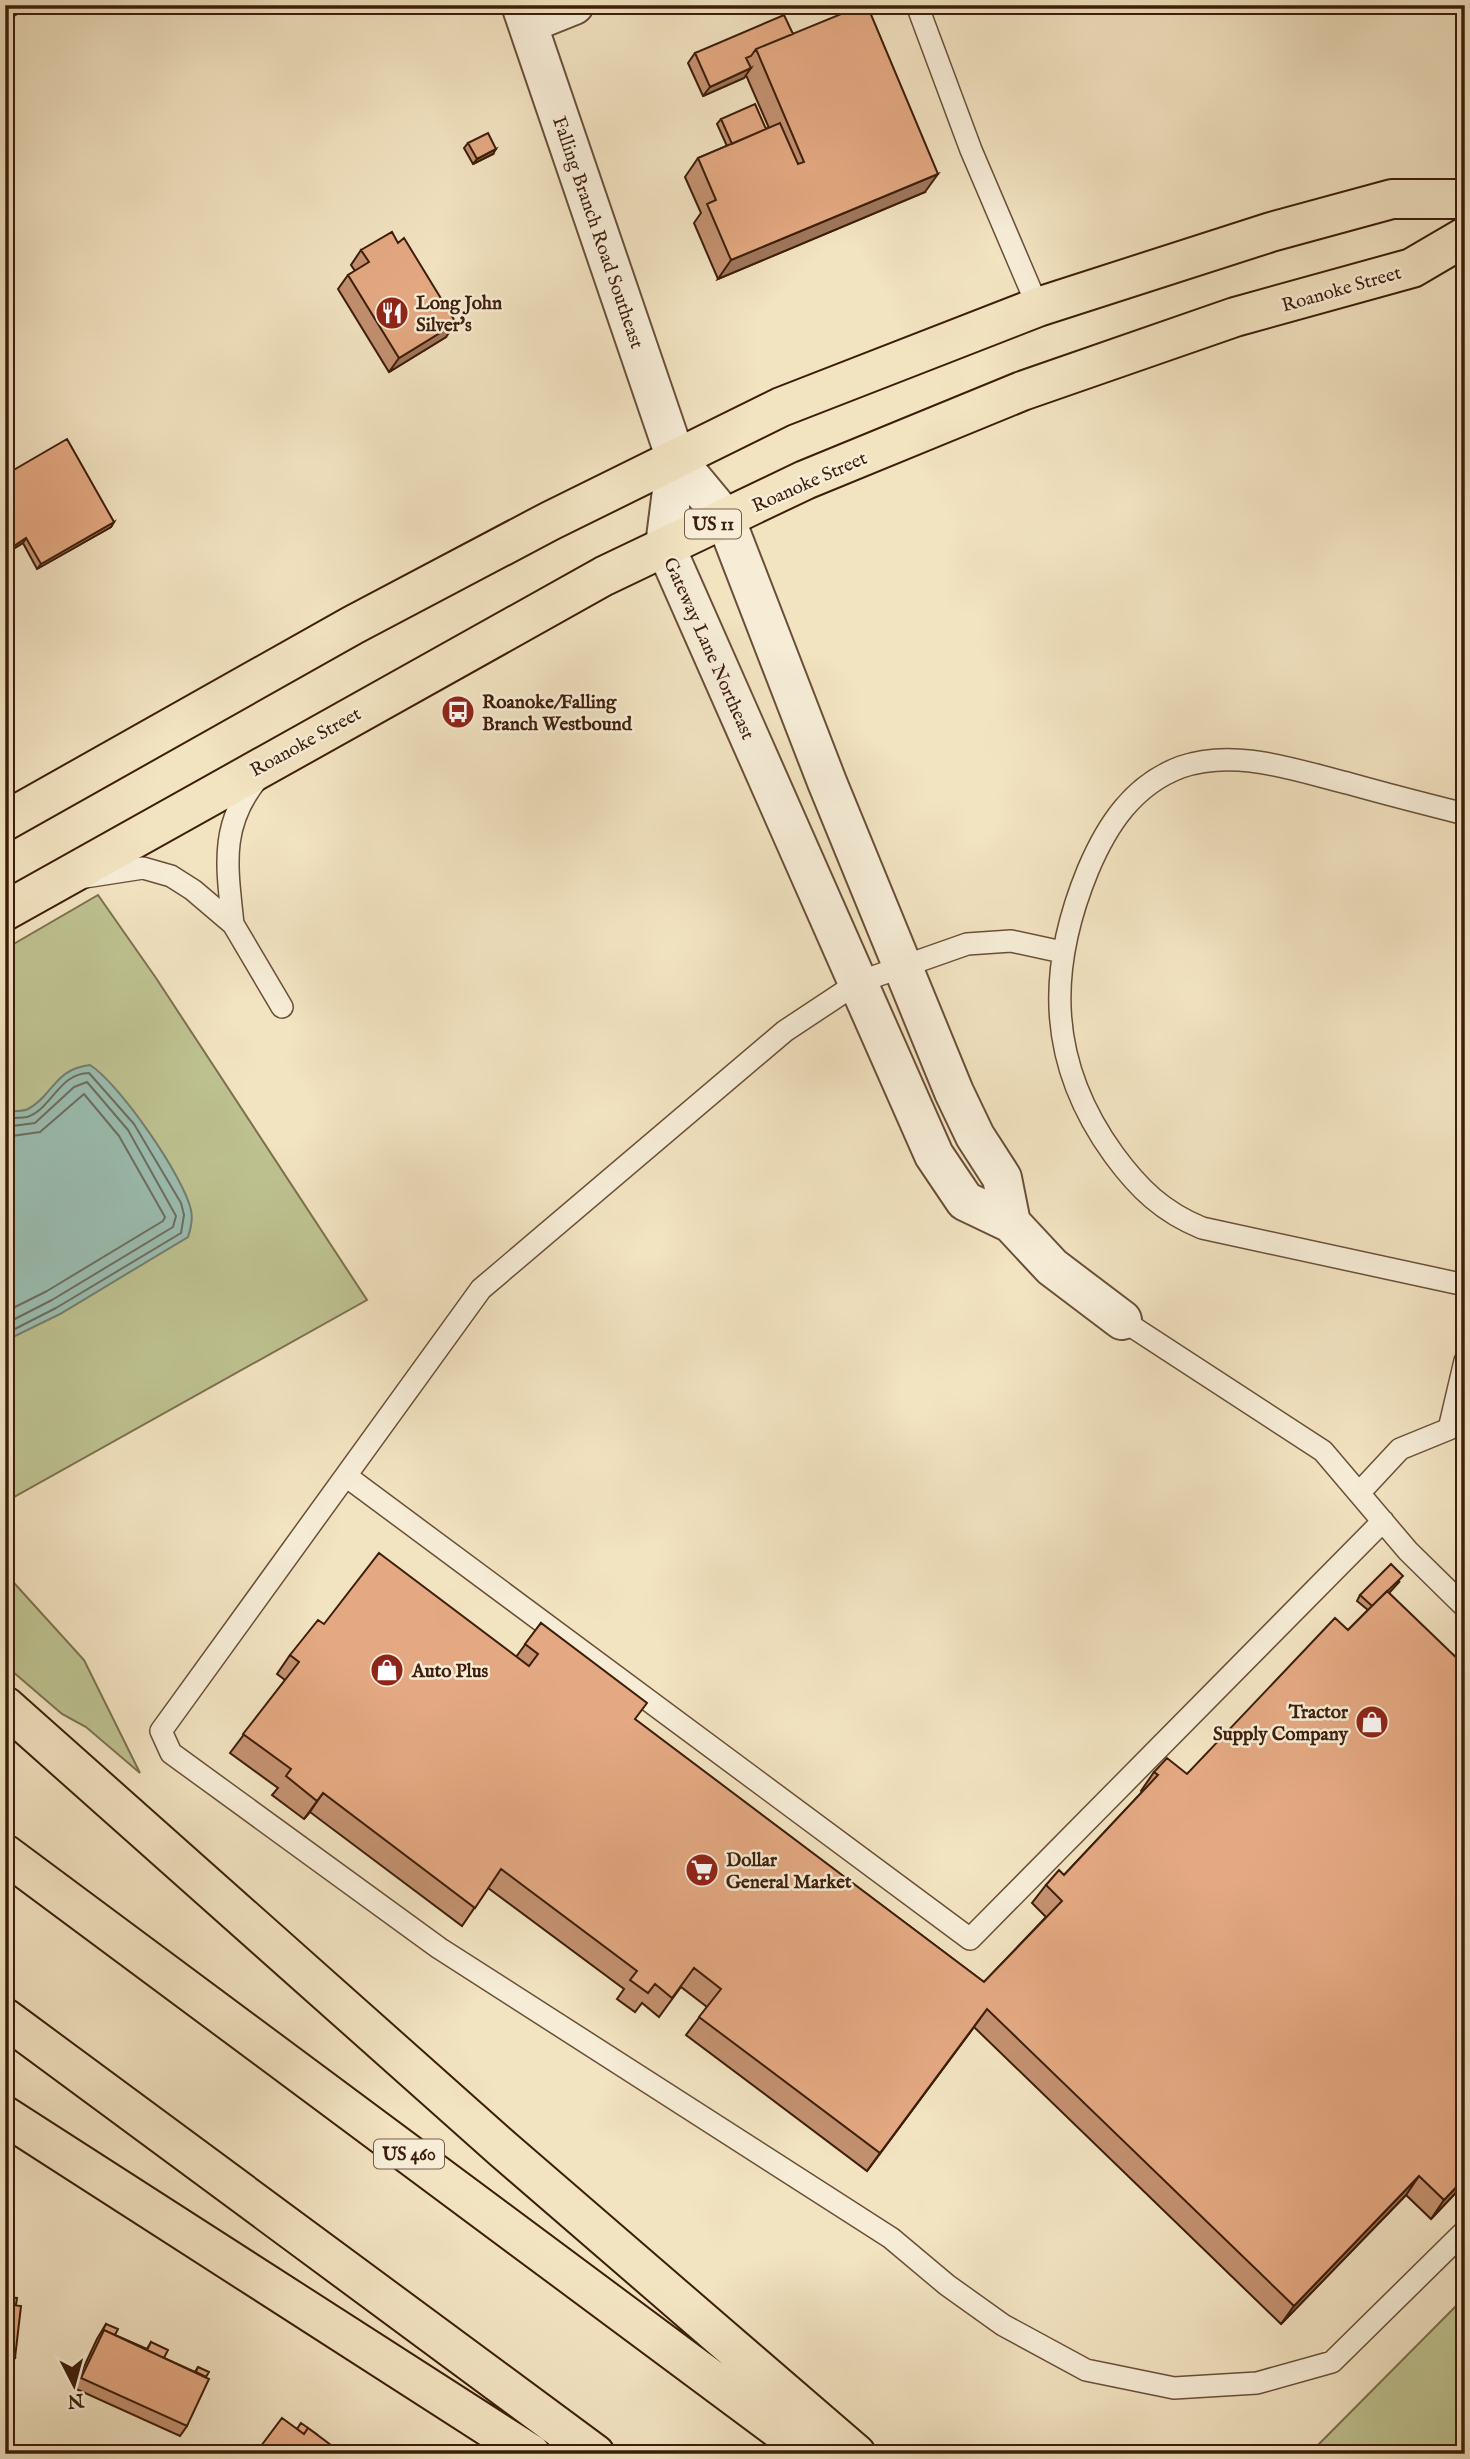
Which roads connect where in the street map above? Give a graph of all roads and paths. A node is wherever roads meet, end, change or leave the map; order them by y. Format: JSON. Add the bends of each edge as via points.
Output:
{"nodes":[{"id":1,"x":574,"y":5,"type":"edge"},
{"id":2,"x":916,"y":5,"type":"edge"},
{"id":3,"x":525,"y":14,"type":"edge"},
{"id":4,"x":1465,"y":199,"type":"edge"},
{"id":5,"x":1465,"y":237,"type":"edge"},
{"id":6,"x":1038,"y":307,"type":"junction"},
{"id":7,"x":676,"y":459,"type":"junction"},
{"id":8,"x":726,"y":518,"type":"junction"},
{"id":9,"x":664,"y":546,"type":"junction"},
{"id":10,"x":274,"y":758,"type":"junction"},
{"id":11,"x":1465,"y":814,"type":"edge"},
{"id":12,"x":5,"y":821,"type":"edge"},
{"id":13,"x":43,"y":889,"type":"junction"},
{"id":14,"x":5,"y":911,"type":"edge"},
{"id":15,"x":233,"y":924,"type":"junction"},
{"id":16,"x":1062,"y":952,"type":"junction"},
{"id":17,"x":902,"y":965,"type":"junction"},
{"id":18,"x":859,"y":982,"type":"junction"},
{"id":19,"x":282,"y":1007,"type":"dead end"},
{"id":20,"x":1011,"y":1223,"type":"junction"},
{"id":21,"x":1465,"y":1285,"type":"edge"},
{"id":22,"x":1122,"y":1320,"type":"joint"},
{"id":23,"x":1465,"y":1361,"type":"edge"},
{"id":24,"x":1457,"y":1430,"type":"edge"},
{"id":25,"x":346,"y":1476,"type":"junction"},
{"id":26,"x":1359,"y":1493,"type":"junction"},
{"id":27,"x":1382,"y":1521,"type":"junction"},
{"id":28,"x":1465,"y":1607,"type":"edge"},
{"id":29,"x":5,"y":1706,"type":"edge"},
{"id":30,"x":5,"y":1854,"type":"edge"},
{"id":31,"x":5,"y":2018,"type":"edge"},
{"id":32,"x":5,"y":2116,"type":"edge"},
{"id":33,"x":1465,"y":2231,"type":"edge"},
{"id":34,"x":531,"y":2454,"type":"edge"},
{"id":35,"x":595,"y":2454,"type":"edge"},
{"id":36,"x":812,"y":2454,"type":"edge"},
{"id":37,"x":856,"y":2454,"type":"edge"}],
"edges":[{"from":1,"to":3,"type":"street"},
{"from":2,"to":6,"type":"lane"},
{"from":3,"to":7,"type":"street","name":"Falling Branch Road Southeast"},
{"from":4,"to":6,"type":"main road","via":[[1392,199],[1271,232]]},
{"from":5,"to":8,"type":"main road","name":"Roanoke Street","number":"US 11","via":[[1412,268],[1235,317],[1022,391],[805,480]]},
{"from":6,"to":7,"type":"main road","via":[[781,407]]},
{"from":7,"to":8,"type":"street"},
{"from":7,"to":9,"type":"street","name":"Gateway Lane Northeast"},
{"from":7,"to":12,"type":"main road","via":[[353,625]]},
{"from":8,"to":9,"type":"main road","name":"Roanoke Street","number":"US 11"},
{"from":8,"to":17,"type":"street"},
{"from":9,"to":10,"type":"main road","name":"Roanoke Street","number":"US 11"},
{"from":9,"to":18,"type":"street","name":"Gateway Lane Northeast"},
{"from":10,"to":13,"type":"main road","name":"Roanoke Street","number":"US 11"},
{"from":10,"to":15,"type":"lane","via":[[243,796],[229,834]]},
{"from":11,"to":16,"type":"lane","via":[[1265,762],[1224,759],[1181,767],[1142,788],[1115,816],[1083,881]]},
{"from":13,"to":14,"type":"main road","name":"Roanoke Street","number":"US 11"},
{"from":13,"to":15,"type":"lane","via":[[143,868],[171,876]]},
{"from":15,"to":19,"type":"lane"},
{"from":16,"to":17,"type":"lane","via":[[1011,941],[967,944]]},
{"from":16,"to":21,"type":"lane","via":[[1060,1028],[1068,1068],[1083,1107],[1105,1142],[1152,1201],[1202,1228]]},
{"from":17,"to":18,"type":"lane"},
{"from":17,"to":20,"type":"street","via":[[954,1092],[1002,1178]]},
{"from":18,"to":20,"type":"street","name":"Gateway Lane Northeast","via":[[934,1155],[965,1201]]},
{"from":18,"to":25,"type":"lane","via":[[785,1031],[481,1289]]},
{"from":20,"to":22,"type":"street","name":"Gateway Lane Northeast","via":[[1052,1267]]},
{"from":22,"to":26,"type":"lane","via":[[1323,1451]]},
{"from":23,"to":24,"type":"lane"},
{"from":24,"to":26,"type":"lane","via":[[1400,1449]]},
{"from":25,"to":27,"type":"lane","via":[[970,1940]]},
{"from":25,"to":33,"type":"lane","via":[[162,1731],[171,1753],[439,1948],[891,2238],[1003,2325],[1086,2370],[1174,2388],[1257,2383],[1332,2362]]},
{"from":26,"to":27,"type":"lane"},
{"from":27,"to":28,"type":"lane"},
{"from":29,"to":37,"type":"main road","via":[[504,2150]]},
{"from":30,"to":36,"type":"main road","number":"US 460"},
{"from":31,"to":35,"type":"main road"},
{"from":32,"to":34,"type":"main road"}]}
